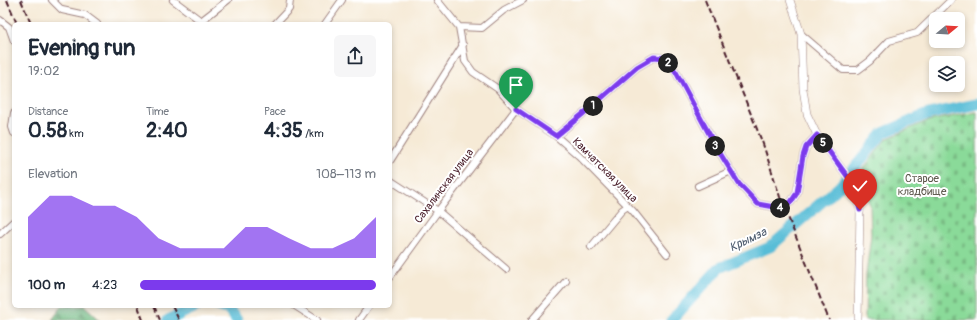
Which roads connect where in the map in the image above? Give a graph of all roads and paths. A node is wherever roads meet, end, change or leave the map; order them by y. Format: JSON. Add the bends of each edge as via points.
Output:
{"nodes":[{"id":1,"x":52,"y":0,"type":"edge"},
{"id":2,"x":173,"y":0,"type":"edge"},
{"id":3,"x":228,"y":0,"type":"edge"},
{"id":4,"x":290,"y":0,"type":"edge"},
{"id":5,"x":342,"y":0,"type":"edge"},
{"id":6,"x":437,"y":0,"type":"edge"},
{"id":7,"x":524,"y":0,"type":"edge"},
{"id":8,"x":790,"y":0,"type":"edge"},
{"id":9,"x":951,"y":0,"type":"edge"},
{"id":10,"x":0,"y":20,"type":"edge"},
{"id":11,"x":94,"y":22,"type":"edge"},
{"id":12,"x":277,"y":22,"type":"edge"},
{"id":13,"x":326,"y":22,"type":"edge"},
{"id":14,"x":460,"y":27,"type":"junction"},
{"id":15,"x":800,"y":34,"type":"junction"},
{"id":16,"x":12,"y":35,"type":"edge"},
{"id":17,"x":463,"y":45,"type":"junction"},
{"id":18,"x":516,"y":109,"type":"junction"},
{"id":19,"x":817,"y":135,"type":"junction"},
{"id":20,"x":556,"y":136,"type":"junction"},
{"id":21,"x":392,"y":158,"type":"edge"},
{"id":22,"x":731,"y":171,"type":"junction"},
{"id":23,"x":392,"y":181,"type":"edge"},
{"id":24,"x":698,"y":186,"type":"dead end"},
{"id":25,"x":628,"y":206,"type":"junction"},
{"id":26,"x":438,"y":211,"type":"junction"},
{"id":27,"x":12,"y":223,"type":"edge"},
{"id":28,"x":0,"y":234,"type":"edge"},
{"id":29,"x":591,"y":247,"type":"dead end"},
{"id":30,"x":667,"y":254,"type":"dead end"},
{"id":31,"x":506,"y":269,"type":"dead end"},
{"id":32,"x":392,"y":274,"type":"edge"},
{"id":33,"x":566,"y":281,"type":"dead end"},
{"id":34,"x":298,"y":308,"type":"edge"},
{"id":35,"x":368,"y":308,"type":"edge"},
{"id":36,"x":317,"y":320,"type":"edge"},
{"id":37,"x":359,"y":320,"type":"edge"},
{"id":38,"x":532,"y":320,"type":"edge"},
{"id":39,"x":858,"y":320,"type":"edge"}],
"edges":[{"from":1,"to":11,"type":"street","via":[[62,10],[85,15]]},
{"from":2,"to":3,"type":"street","via":[[201,21]]},
{"from":4,"to":12,"type":"street","via":[[289,9]]},
{"from":5,"to":13,"type":"street"},
{"from":6,"to":14,"type":"street"},
{"from":7,"to":14,"type":"street","via":[[504,10],[482,28]]},
{"from":8,"to":15,"type":"street"},
{"from":9,"to":15,"type":"street","via":[[917,33],[889,41],[858,70],[842,70]]},
{"from":10,"to":16,"type":"street","via":[[9,27]]},
{"from":14,"to":17,"type":"street","name":"Камчатская улица"},
{"from":15,"to":19,"type":"street","via":[[807,114]]},
{"from":17,"to":18,"type":"street","name":"Камчатская улица","via":[[465,60],[473,72],[498,89]]},
{"from":17,"to":21,"type":"street"},
{"from":18,"to":20,"type":"street","name":"Камчатская улица"},
{"from":18,"to":26,"type":"street","name":"Сахалинская улица"},
{"from":19,"to":22,"type":"street","via":[[806,147],[797,193],[791,202],[780,208],[758,204],[739,184]]},
{"from":19,"to":39,"type":"street","via":[[853,184],[860,210]]},
{"from":20,"to":22,"type":"street","via":[[637,67],[654,57],[665,58],[676,72]]},
{"from":20,"to":25,"type":"street","name":"Камчатская улица"},
{"from":22,"to":24,"type":"street"},
{"from":23,"to":26,"type":"street"},
{"from":25,"to":29,"type":"street"},
{"from":25,"to":30,"type":"street","name":"Камчатская улица"},
{"from":26,"to":31,"type":"street"},
{"from":26,"to":32,"type":"street","name":"Сахалинская улица"},
{"from":27,"to":28,"type":"street"},
{"from":33,"to":38,"type":"street"},
{"from":34,"to":36,"type":"street"},
{"from":35,"to":37,"type":"street"}]}
